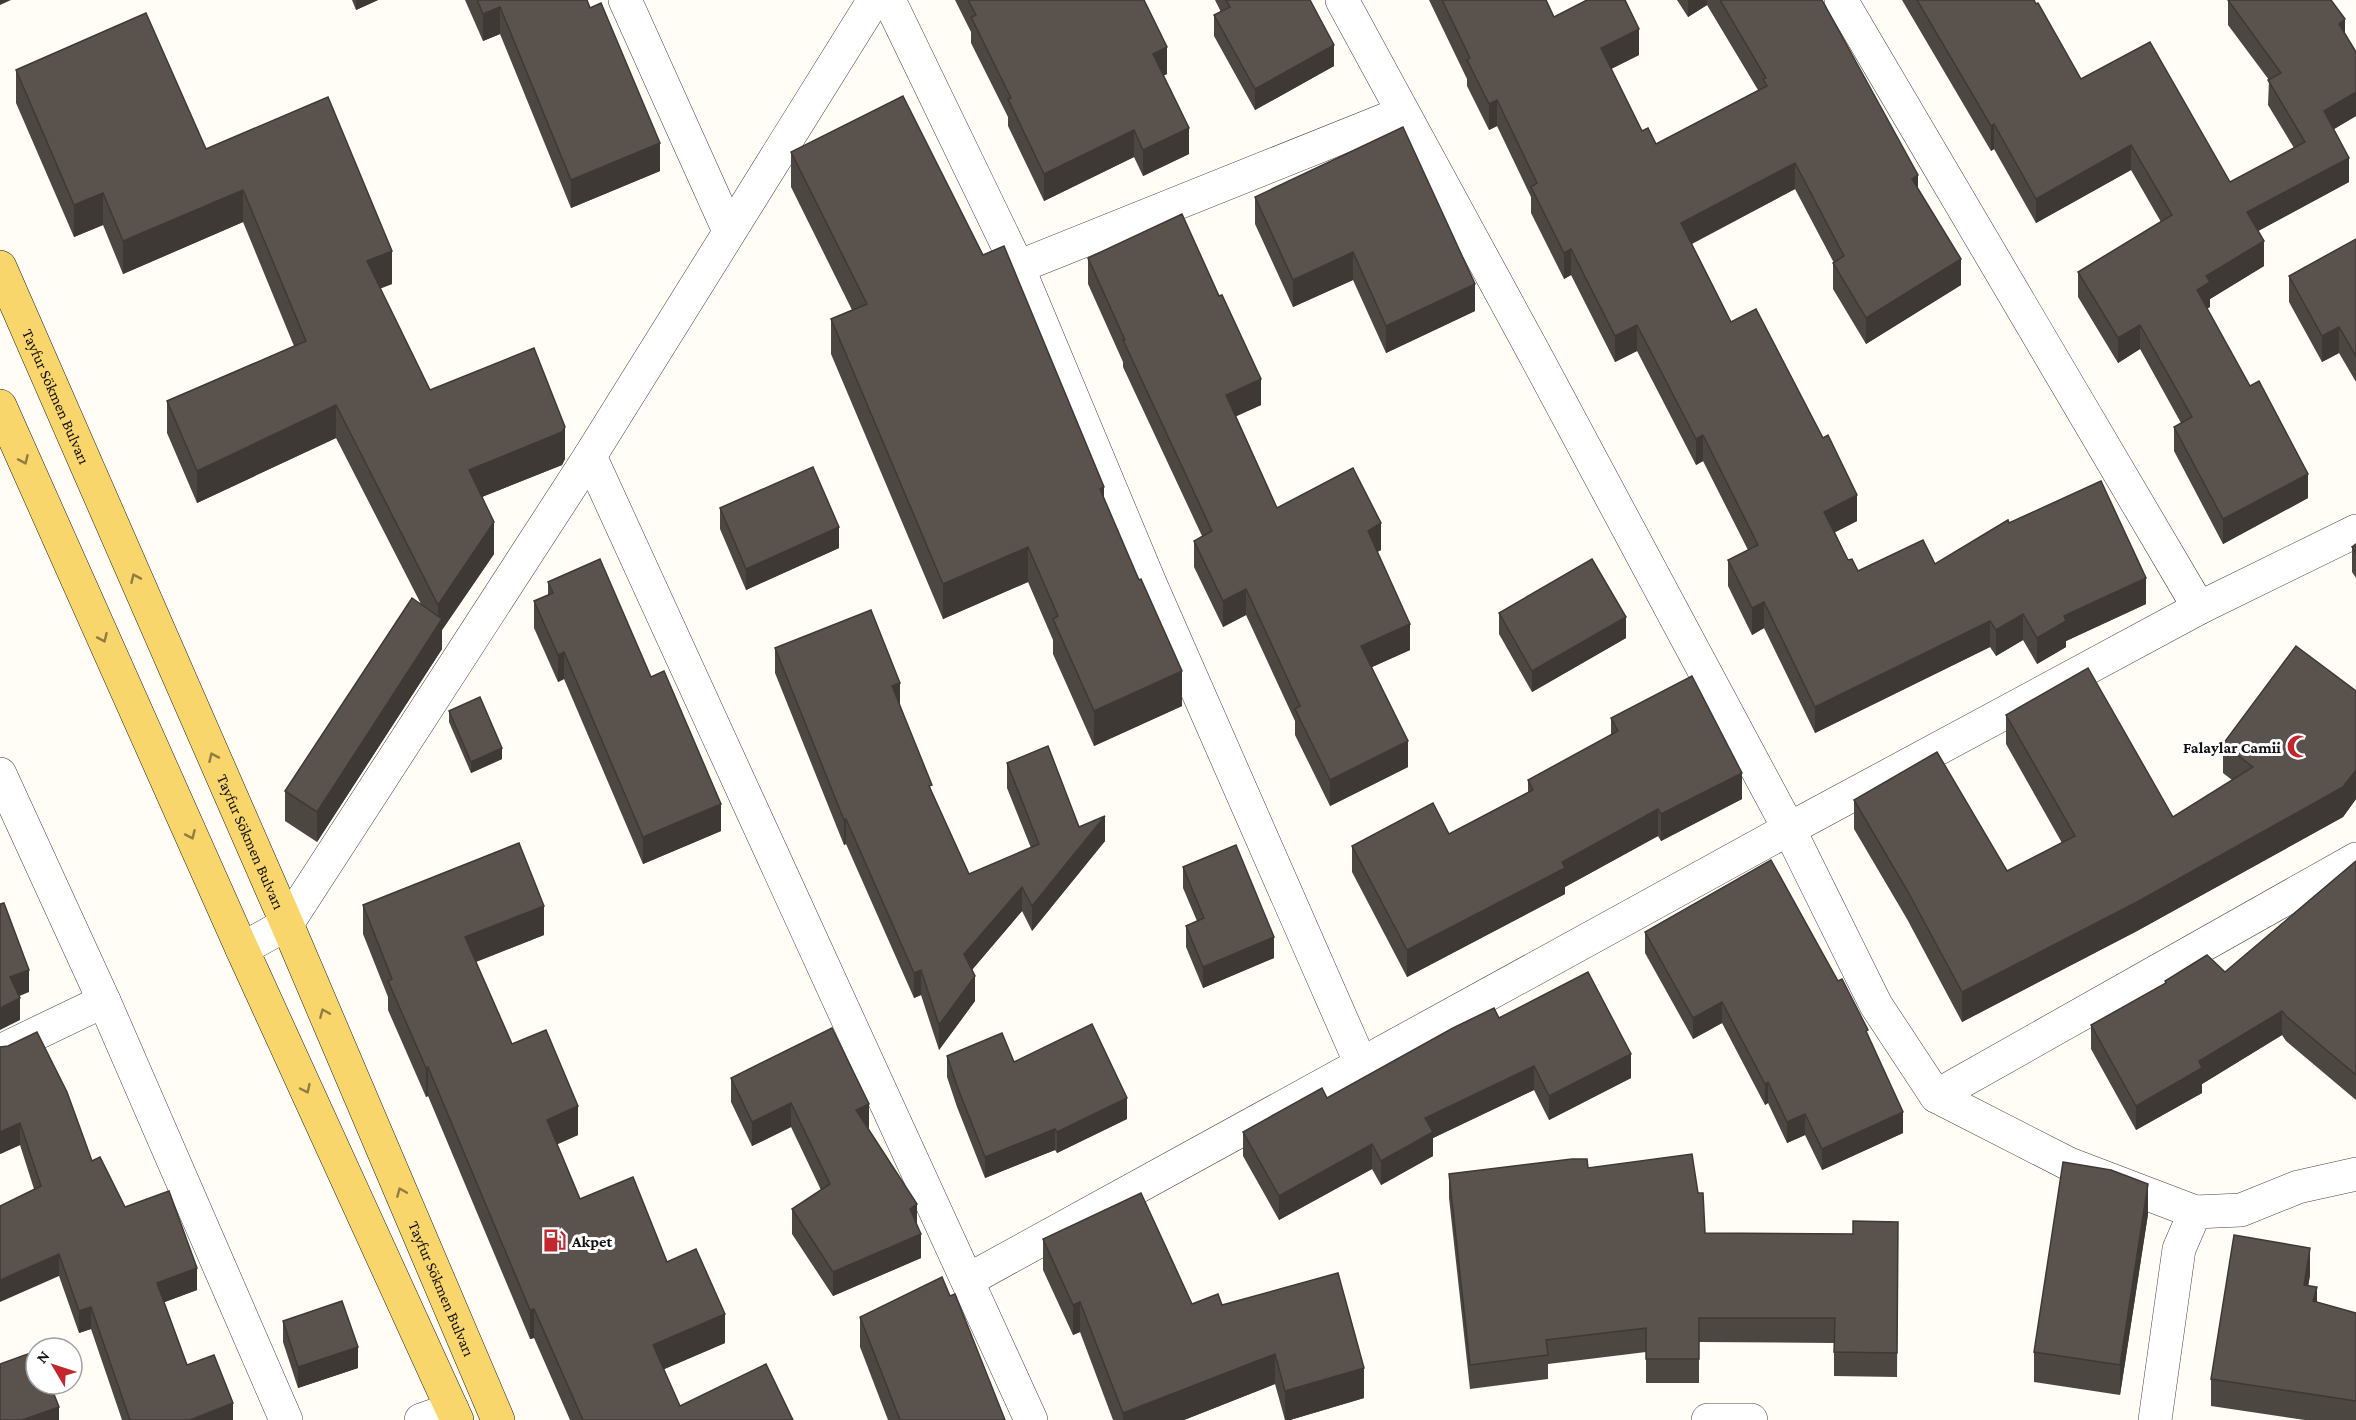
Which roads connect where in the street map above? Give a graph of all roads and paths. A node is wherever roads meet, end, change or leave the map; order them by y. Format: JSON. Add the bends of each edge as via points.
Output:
{"nodes":[{"id":1,"x":626,"y":0,"type":"edge"},
{"id":2,"x":874,"y":0,"type":"edge"},
{"id":3,"x":888,"y":0,"type":"edge"},
{"id":4,"x":1342,"y":0,"type":"edge"},
{"id":5,"x":1841,"y":0,"type":"edge"},
{"id":6,"x":1402,"y":113,"type":"junction"},
{"id":7,"x":729,"y":231,"type":"junction"},
{"id":8,"x":0,"y":267,"type":"edge"},
{"id":9,"x":1018,"y":267,"type":"junction"},
{"id":10,"x":0,"y":406,"type":"edge"},
{"id":11,"x":590,"y":456,"type":"junction"},
{"id":12,"x":2356,"y":531,"type":"edge"},
{"id":13,"x":2199,"y":608,"type":"junction"},
{"id":14,"x":0,"y":774,"type":"edge"},
{"id":15,"x":1789,"y":829,"type":"junction"},
{"id":16,"x":2356,"y":859,"type":"edge"},
{"id":17,"x":286,"y":924,"type":"junction"},
{"id":18,"x":242,"y":949,"type":"junction"},
{"id":19,"x":104,"y":1001,"type":"junction"},
{"id":20,"x":0,"y":1051,"type":"edge"},
{"id":21,"x":1361,"y":1064,"type":"junction"},
{"id":22,"x":1936,"y":1096,"type":"junction"},
{"id":23,"x":2356,"y":1174,"type":"edge"},
{"id":24,"x":2194,"y":1212,"type":"junction"},
{"id":25,"x":968,"y":1280,"type":"junction"},
{"id":26,"x":454,"y":1414,"type":"edge"},
{"id":27,"x":286,"y":1420,"type":"edge"},
{"id":28,"x":421,"y":1420,"type":"edge"},
{"id":29,"x":498,"y":1420,"type":"edge"},
{"id":30,"x":1031,"y":1420,"type":"edge"},
{"id":31,"x":1708,"y":1420,"type":"edge"},
{"id":32,"x":1751,"y":1420,"type":"edge"},
{"id":33,"x":2155,"y":1420,"type":"edge"}],
"edges":[{"from":1,"to":7,"type":"street"},
{"from":2,"to":7,"type":"street"},
{"from":3,"to":9,"type":"street"},
{"from":4,"to":6,"type":"street"},
{"from":5,"to":13,"type":"street"},
{"from":6,"to":9,"type":"street"},
{"from":6,"to":15,"type":"street"},
{"from":7,"to":11,"type":"street"},
{"from":17,"to":8,"type":"main road","name":"Tayfur Sökmen Bulvarı","one_way":true},
{"from":9,"to":21,"type":"street","via":[[1150,583]]},
{"from":10,"to":18,"type":"main road","one_way":true},
{"from":11,"to":17,"type":"street"},
{"from":11,"to":25,"type":"street"},
{"from":12,"to":13,"type":"street"},
{"from":13,"to":15,"type":"street"},
{"from":14,"to":19,"type":"street"},
{"from":15,"to":21,"type":"street"},
{"from":15,"to":22,"type":"street","via":[[1876,1005]]},
{"from":16,"to":22,"type":"street"},
{"from":17,"to":18,"type":"street"},
{"from":29,"to":17,"type":"main road","name":"Tayfur Sökmen Bulvarı","one_way":true},
{"from":18,"to":26,"type":"main road","one_way":true},
{"from":19,"to":20,"type":"street"},
{"from":19,"to":27,"type":"street"},
{"from":21,"to":25,"type":"street"},
{"from":22,"to":24,"type":"street","via":[[2069,1164]]},
{"from":23,"to":24,"type":"street","via":[[2298,1187],[2241,1210]]},
{"from":24,"to":33,"type":"street","via":[[2179,1249]]},
{"from":25,"to":30,"type":"street"},
{"from":26,"to":28,"type":"street"},
{"from":31,"to":32,"type":"street"}]}
